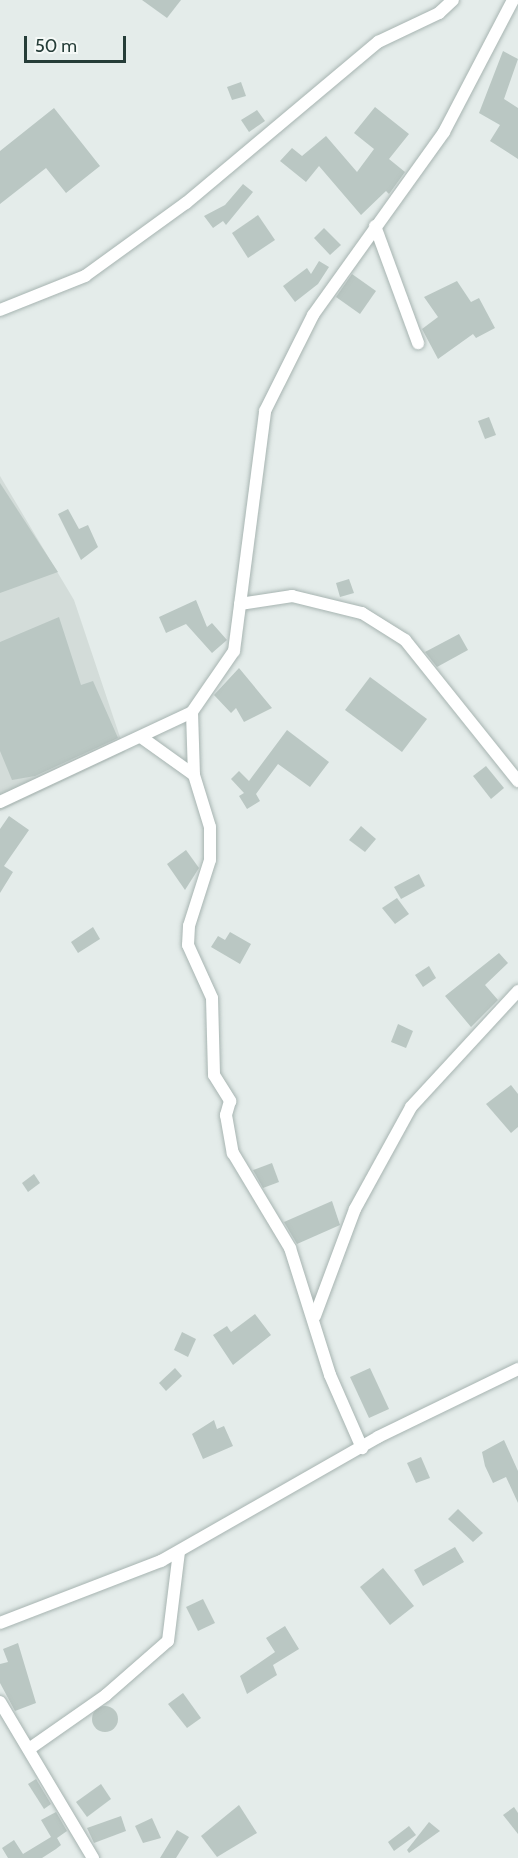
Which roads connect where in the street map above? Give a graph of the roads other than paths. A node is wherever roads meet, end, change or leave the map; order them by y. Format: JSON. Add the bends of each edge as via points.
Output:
{"nodes":[{"id":1,"x":453,"y":0,"type":"edge"},
{"id":2,"x":513,"y":0,"type":"edge"},
{"id":3,"x":375,"y":226,"type":"junction"},
{"id":4,"x":0,"y":310,"type":"edge"},
{"id":5,"x":418,"y":343,"type":"dead end"},
{"id":6,"x":240,"y":604,"type":"junction"},
{"id":7,"x":192,"y":712,"type":"junction"},
{"id":8,"x":141,"y":737,"type":"junction"},
{"id":9,"x":195,"y":775,"type":"junction"},
{"id":10,"x":518,"y":782,"type":"edge"},
{"id":11,"x":0,"y":802,"type":"edge"},
{"id":12,"x":518,"y":991,"type":"edge"},
{"id":13,"x":315,"y":1316,"type":"junction"},
{"id":14,"x":518,"y":1369,"type":"edge"},
{"id":15,"x":362,"y":1448,"type":"junction"},
{"id":16,"x":179,"y":1552,"type":"junction"},
{"id":17,"x":0,"y":1623,"type":"edge"},
{"id":18,"x":0,"y":1702,"type":"edge"},
{"id":19,"x":29,"y":1749,"type":"junction"},
{"id":20,"x":93,"y":1858,"type":"edge"}],
"edges":[{"from":1,"to":4,"type":"street","via":[[439,13],[378,42],[186,203],[85,276]]},
{"from":2,"to":3,"type":"street","via":[[444,132]]},
{"from":3,"to":5,"type":"street"},
{"from":3,"to":6,"type":"street","via":[[313,315],[265,411]]},
{"from":6,"to":7,"type":"street","via":[[234,651]]},
{"from":6,"to":10,"type":"street","via":[[292,596],[362,613],[405,640]]},
{"from":7,"to":8,"type":"street"},
{"from":7,"to":9,"type":"street"},
{"from":8,"to":9,"type":"street"},
{"from":8,"to":11,"type":"street"},
{"from":9,"to":13,"type":"street","via":[[210,827],[210,860],[189,926],[188,945],[212,998],[214,1075],[230,1101],[226,1115],[233,1153],[285,1238]]},
{"from":12,"to":13,"type":"street","via":[[411,1107],[355,1209]]},
{"from":13,"to":15,"type":"street","via":[[330,1375]]},
{"from":14,"to":15,"type":"street"},
{"from":15,"to":16,"type":"street"},
{"from":16,"to":17,"type":"street"},
{"from":16,"to":19,"type":"street","via":[[168,1641],[106,1695]]},
{"from":18,"to":19,"type":"street"},
{"from":19,"to":20,"type":"street"}]}
